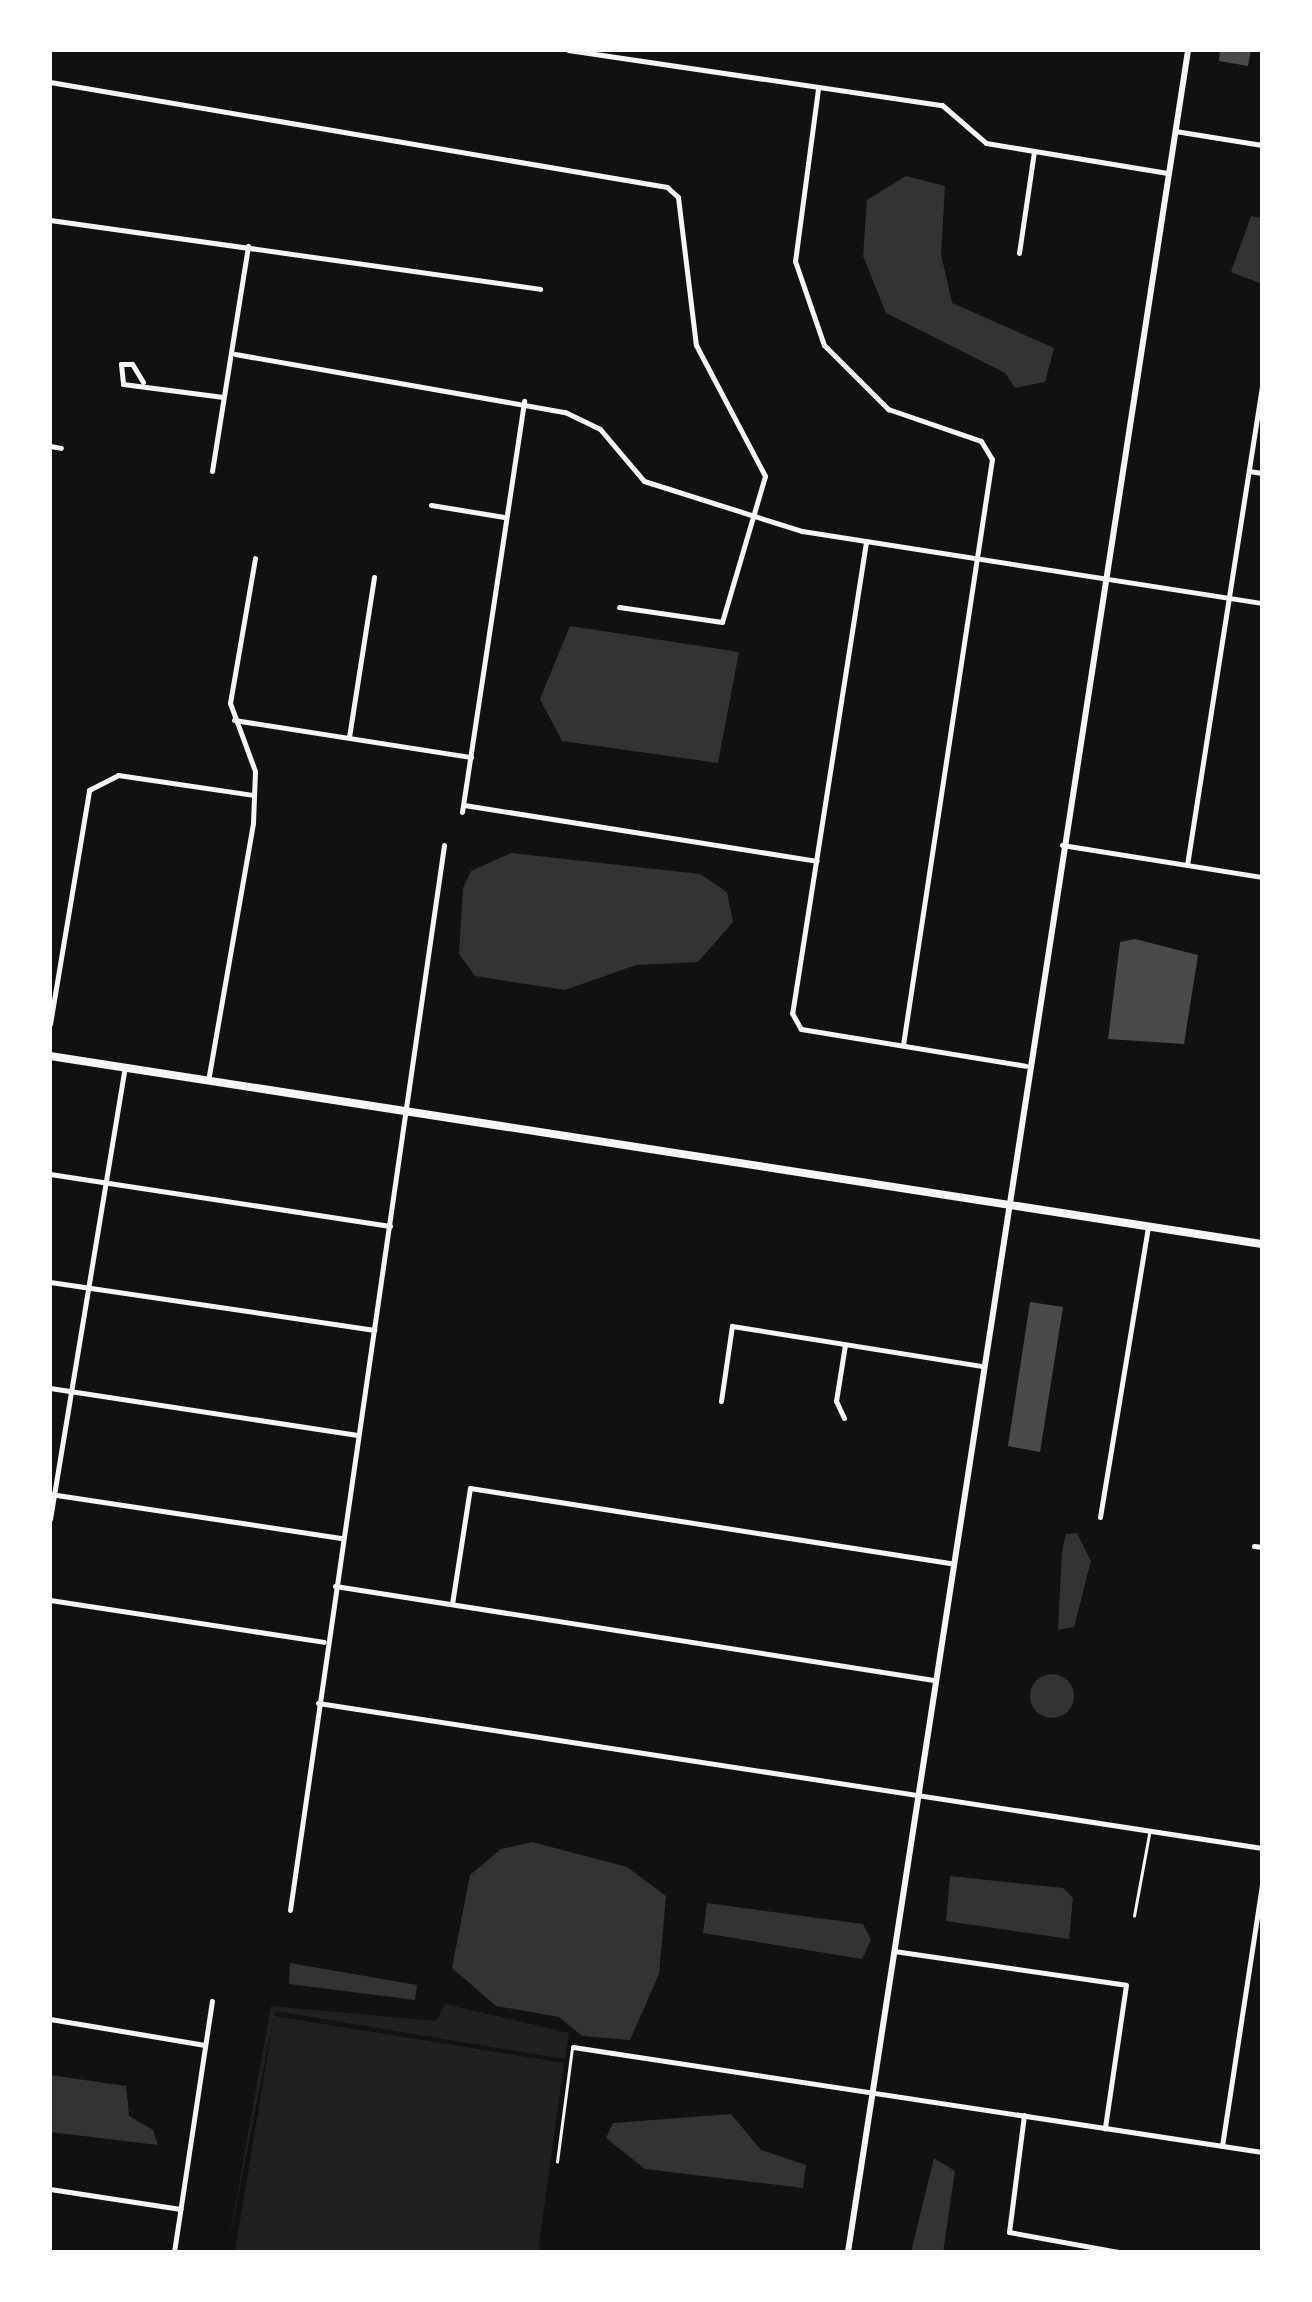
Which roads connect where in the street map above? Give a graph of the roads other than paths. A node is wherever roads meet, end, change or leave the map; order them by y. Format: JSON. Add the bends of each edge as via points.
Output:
{"nodes":[{"id":1,"x":568,"y":50,"type":"edge"},
{"id":2,"x":1188,"y":50,"type":"edge"},
{"id":3,"x":50,"y":82,"type":"edge"},
{"id":4,"x":818,"y":88,"type":"junction"},
{"id":5,"x":1175,"y":131,"type":"junction"},
{"id":6,"x":1262,"y":145,"type":"edge"},
{"id":7,"x":1034,"y":152,"type":"junction"},
{"id":8,"x":1168,"y":173,"type":"junction"},
{"id":9,"x":50,"y":220,"type":"edge"},
{"id":10,"x":248,"y":246,"type":"junction"},
{"id":11,"x":1019,"y":253,"type":"dead end"},
{"id":12,"x":540,"y":289,"type":"dead end"},
{"id":13,"x":235,"y":354,"type":"junction"},
{"id":14,"x":143,"y":382,"type":"junction"},
{"id":15,"x":1262,"y":385,"type":"edge"},
{"id":16,"x":223,"y":397,"type":"junction"},
{"id":17,"x":524,"y":401,"type":"junction"},
{"id":18,"x":50,"y":446,"type":"edge"},
{"id":19,"x":62,"y":448,"type":"dead end"},
{"id":20,"x":212,"y":470,"type":"dead end"},
{"id":21,"x":1249,"y":471,"type":"junction"},
{"id":22,"x":1262,"y":473,"type":"edge"},
{"id":23,"x":430,"y":505,"type":"dead end"},
{"id":24,"x":504,"y":518,"type":"junction"},
{"id":25,"x":756,"y":518,"type":"junction"},
{"id":26,"x":866,"y":542,"type":"junction"},
{"id":27,"x":254,"y":558,"type":"dead end"},
{"id":28,"x":979,"y":559,"type":"junction"},
{"id":29,"x":374,"y":577,"type":"dead end"},
{"id":30,"x":1103,"y":580,"type":"junction"},
{"id":31,"x":1228,"y":599,"type":"junction"},
{"id":32,"x":1262,"y":603,"type":"edge"},
{"id":33,"x":619,"y":608,"type":"dead end"},
{"id":34,"x":234,"y":720,"type":"junction"},
{"id":35,"x":349,"y":738,"type":"junction"},
{"id":36,"x":471,"y":756,"type":"junction"},
{"id":37,"x":253,"y":795,"type":"junction"},
{"id":38,"x":444,"y":844,"type":"dead end"},
{"id":39,"x":1062,"y":845,"type":"junction"},
{"id":40,"x":817,"y":861,"type":"junction"},
{"id":41,"x":1186,"y":865,"type":"junction"},
{"id":42,"x":1262,"y":877,"type":"edge"},
{"id":43,"x":50,"y":1024,"type":"edge"},
{"id":44,"x":903,"y":1045,"type":"junction"},
{"id":45,"x":50,"y":1056,"type":"edge"},
{"id":46,"x":1026,"y":1066,"type":"junction"},
{"id":47,"x":125,"y":1068,"type":"junction"},
{"id":48,"x":208,"y":1080,"type":"junction"},
{"id":49,"x":409,"y":1112,"type":"junction"},
{"id":50,"x":50,"y":1174,"type":"edge"},
{"id":51,"x":106,"y":1183,"type":"junction"},
{"id":52,"x":1004,"y":1204,"type":"junction"},
{"id":53,"x":390,"y":1226,"type":"junction"},
{"id":54,"x":1148,"y":1226,"type":"junction"},
{"id":55,"x":1262,"y":1244,"type":"edge"},
{"id":56,"x":50,"y":1282,"type":"edge"},
{"id":57,"x":88,"y":1288,"type":"junction"},
{"id":58,"x":374,"y":1330,"type":"junction"},
{"id":59,"x":845,"y":1344,"type":"junction"},
{"id":60,"x":982,"y":1366,"type":"junction"},
{"id":61,"x":50,"y":1388,"type":"edge"},
{"id":62,"x":72,"y":1391,"type":"junction"},
{"id":63,"x":721,"y":1401,"type":"dead end"},
{"id":64,"x":844,"y":1418,"type":"dead end"},
{"id":65,"x":357,"y":1436,"type":"junction"},
{"id":66,"x":52,"y":1494,"type":"edge"},
{"id":67,"x":1100,"y":1517,"type":"dead end"},
{"id":68,"x":50,"y":1519,"type":"edge"},
{"id":69,"x":341,"y":1538,"type":"junction"},
{"id":70,"x":1254,"y":1546,"type":"dead end"},
{"id":71,"x":1262,"y":1548,"type":"edge"},
{"id":72,"x":952,"y":1562,"type":"junction"},
{"id":73,"x":335,"y":1586,"type":"junction"},
{"id":74,"x":50,"y":1600,"type":"edge"},
{"id":75,"x":452,"y":1604,"type":"junction"},
{"id":76,"x":324,"y":1642,"type":"junction"},
{"id":77,"x":934,"y":1680,"type":"junction"},
{"id":78,"x":318,"y":1703,"type":"junction"},
{"id":79,"x":917,"y":1796,"type":"junction"},
{"id":80,"x":1150,"y":1832,"type":"junction"},
{"id":81,"x":1262,"y":1848,"type":"edge"},
{"id":82,"x":1262,"y":1886,"type":"edge"},
{"id":83,"x":290,"y":1910,"type":"dead end"},
{"id":84,"x":1134,"y":1916,"type":"dead end"},
{"id":85,"x":894,"y":1951,"type":"junction"},
{"id":86,"x":212,"y":2001,"type":"dead end"},
{"id":87,"x":50,"y":2019,"type":"edge"},
{"id":88,"x":205,"y":2045,"type":"junction"},
{"id":89,"x":572,"y":2047,"type":"joint"},
{"id":90,"x":873,"y":2090,"type":"junction"},
{"id":91,"x":1024,"y":2115,"type":"junction"},
{"id":92,"x":1105,"y":2128,"type":"junction"},
{"id":93,"x":1222,"y":2146,"type":"junction"},
{"id":94,"x":1262,"y":2152,"type":"edge"},
{"id":95,"x":556,"y":2162,"type":"dead end"},
{"id":96,"x":50,"y":2188,"type":"edge"},
{"id":97,"x":180,"y":2210,"type":"junction"},
{"id":98,"x":174,"y":2252,"type":"edge"},
{"id":99,"x":848,"y":2252,"type":"edge"},
{"id":100,"x":1118,"y":2252,"type":"edge"}],
"edges":[{"from":1,"to":4,"type":"street"},
{"from":2,"to":5,"type":"street"},
{"from":3,"to":25,"type":"street","via":[[660,183],[678,198],[696,345],[765,476]]},
{"from":4,"to":7,"type":"street","via":[[942,105],[986,143]]},
{"from":4,"to":28,"type":"street","via":[[795,242],[800,288],[824,345],[864,390],[914,422],[988,448]]},
{"from":5,"to":6,"type":"street"},
{"from":5,"to":8,"type":"street"},
{"from":7,"to":8,"type":"street"},
{"from":7,"to":11,"type":"street"},
{"from":8,"to":30,"type":"street"},
{"from":9,"to":10,"type":"street"},
{"from":10,"to":12,"type":"street"},
{"from":10,"to":13,"type":"street"},
{"from":13,"to":16,"type":"street"},
{"from":13,"to":17,"type":"street"},
{"from":14,"to":14,"type":"street","via":[[132,364],[121,364],[123,384]]},
{"from":14,"to":16,"type":"street"},
{"from":15,"to":21,"type":"street"},
{"from":16,"to":20,"type":"street"},
{"from":17,"to":24,"type":"street"},
{"from":17,"to":25,"type":"street","via":[[586,419],[654,487]]},
{"from":18,"to":19,"type":"street"},
{"from":21,"to":22,"type":"street"},
{"from":21,"to":31,"type":"street"},
{"from":23,"to":24,"type":"street"},
{"from":24,"to":36,"type":"street"},
{"from":25,"to":26,"type":"street"},
{"from":25,"to":33,"type":"street","via":[[722,622],[701,626]]},
{"from":26,"to":28,"type":"street"},
{"from":26,"to":40,"type":"street"},
{"from":27,"to":34,"type":"street"},
{"from":28,"to":30,"type":"street"},
{"from":28,"to":44,"type":"street"},
{"from":29,"to":35,"type":"street"},
{"from":30,"to":31,"type":"street"},
{"from":30,"to":39,"type":"street"},
{"from":31,"to":32,"type":"street"},
{"from":31,"to":41,"type":"street"},
{"from":34,"to":35,"type":"street"},
{"from":34,"to":37,"type":"street","via":[[255,771]]},
{"from":35,"to":36,"type":"street"},
{"from":36,"to":40,"type":"street","via":[[463,808]]},
{"from":37,"to":43,"type":"street","via":[[118,775],[88,790]]},
{"from":37,"to":48,"type":"street"},
{"from":38,"to":49,"type":"street"},
{"from":39,"to":41,"type":"street"},
{"from":39,"to":46,"type":"street"},
{"from":40,"to":44,"type":"street","via":[[792,1013],[801,1029]]},
{"from":41,"to":42,"type":"street"},
{"from":44,"to":46,"type":"street"},
{"from":45,"to":47,"type":"main road"},
{"from":46,"to":52,"type":"street"},
{"from":47,"to":48,"type":"main road"},
{"from":47,"to":51,"type":"street"},
{"from":48,"to":49,"type":"main road"},
{"from":49,"to":52,"type":"main road"},
{"from":49,"to":53,"type":"street"},
{"from":50,"to":51,"type":"street"},
{"from":51,"to":53,"type":"street"},
{"from":51,"to":57,"type":"street"},
{"from":52,"to":54,"type":"main road"},
{"from":52,"to":60,"type":"street"},
{"from":53,"to":58,"type":"street"},
{"from":54,"to":55,"type":"main road"},
{"from":54,"to":67,"type":"street"},
{"from":56,"to":57,"type":"street"},
{"from":57,"to":58,"type":"street"},
{"from":57,"to":62,"type":"street"},
{"from":58,"to":65,"type":"street"},
{"from":59,"to":60,"type":"street"},
{"from":59,"to":63,"type":"street","via":[[732,1326]]},
{"from":59,"to":64,"type":"street","via":[[836,1401]]},
{"from":60,"to":72,"type":"street"},
{"from":61,"to":62,"type":"street"},
{"from":62,"to":65,"type":"street"},
{"from":62,"to":66,"type":"street"},
{"from":65,"to":69,"type":"street"},
{"from":66,"to":68,"type":"street"},
{"from":66,"to":69,"type":"street"},
{"from":69,"to":73,"type":"street"},
{"from":70,"to":71,"type":"street"},
{"from":72,"to":75,"type":"street","via":[[470,1488]]},
{"from":72,"to":77,"type":"street"},
{"from":73,"to":75,"type":"street"},
{"from":73,"to":76,"type":"street"},
{"from":74,"to":76,"type":"street"},
{"from":75,"to":77,"type":"street"},
{"from":76,"to":78,"type":"street"},
{"from":77,"to":79,"type":"street"},
{"from":78,"to":79,"type":"street"},
{"from":78,"to":83,"type":"street"},
{"from":79,"to":80,"type":"street"},
{"from":79,"to":85,"type":"street"},
{"from":80,"to":81,"type":"street"},
{"from":80,"to":84,"type":"lane"},
{"from":82,"to":93,"type":"street"},
{"from":85,"to":90,"type":"street"},
{"from":85,"to":92,"type":"street","via":[[1126,1985]]},
{"from":86,"to":88,"type":"street"},
{"from":87,"to":88,"type":"street"},
{"from":88,"to":97,"type":"street"},
{"from":89,"to":90,"type":"street"},
{"from":89,"to":95,"type":"lane"},
{"from":90,"to":91,"type":"street"},
{"from":90,"to":99,"type":"street"},
{"from":91,"to":92,"type":"street"},
{"from":91,"to":100,"type":"street","via":[[1009,2232]]},
{"from":92,"to":93,"type":"street"},
{"from":93,"to":94,"type":"street"},
{"from":96,"to":97,"type":"street"},
{"from":97,"to":98,"type":"street"}]}
